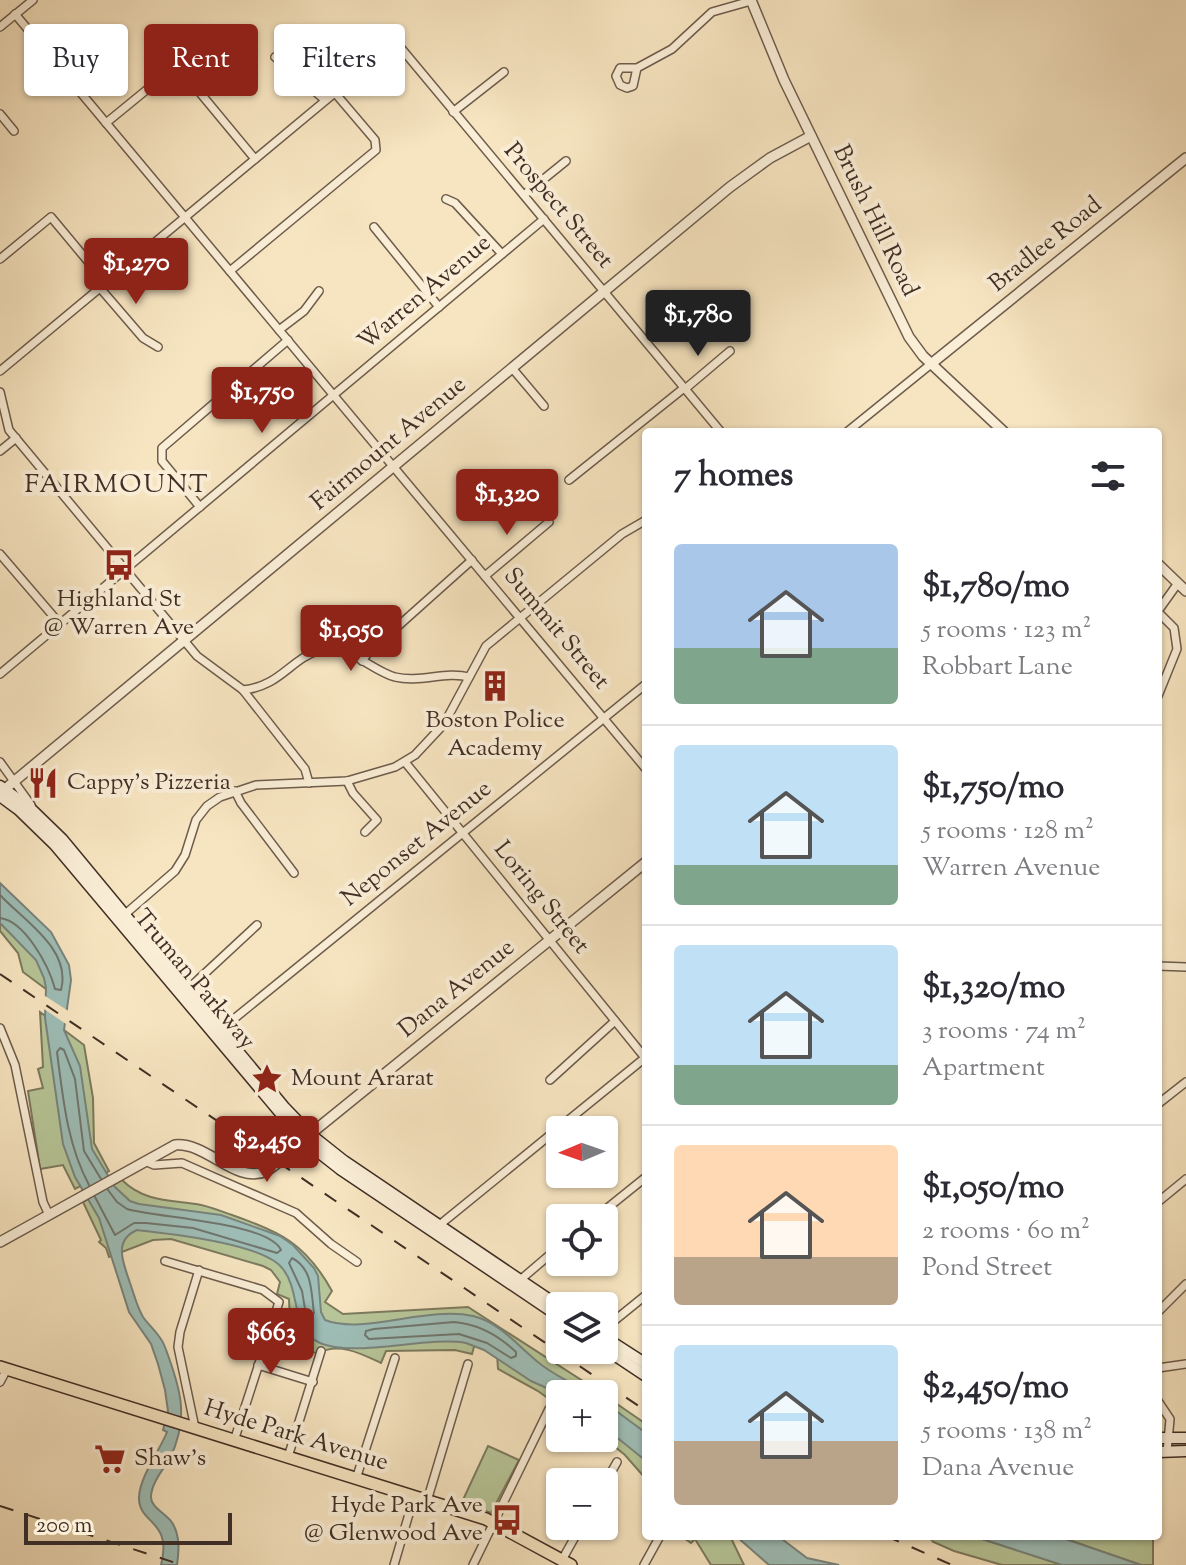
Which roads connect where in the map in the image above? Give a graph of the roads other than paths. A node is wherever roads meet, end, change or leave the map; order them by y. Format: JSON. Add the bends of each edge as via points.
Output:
{"nodes":[{"id":1,"x":33,"y":0,"type":"edge"},
{"id":2,"x":751,"y":0,"type":"edge"},
{"id":3,"x":15,"y":14,"type":"junction"},
{"id":4,"x":0,"y":27,"type":"edge"},
{"id":5,"x":405,"y":53,"type":"edge"},
{"id":6,"x":637,"y":68,"type":"dead end"},
{"id":7,"x":504,"y":72,"type":"dead end"},
{"id":8,"x":320,"y":96,"type":"edge"},
{"id":9,"x":331,"y":96,"type":"edge"},
{"id":10,"x":338,"y":96,"type":"edge"},
{"id":11,"x":325,"y":100,"type":"junction"},
{"id":12,"x":453,"y":112,"type":"junction"},
{"id":13,"x":0,"y":114,"type":"edge"},
{"id":14,"x":106,"y":123,"type":"junction"},
{"id":15,"x":14,"y":131,"type":"dead end"},
{"id":16,"x":811,"y":136,"type":"junction"},
{"id":17,"x":1186,"y":158,"type":"edge"},
{"id":18,"x":255,"y":159,"type":"junction"},
{"id":19,"x":566,"y":161,"type":"dead end"},
{"id":20,"x":524,"y":195,"type":"junction"},
{"id":21,"x":446,"y":199,"type":"dead end"},
{"id":22,"x":185,"y":217,"type":"junction"},
{"id":23,"x":544,"y":219,"type":"junction"},
{"id":24,"x":374,"y":227,"type":"dead end"},
{"id":25,"x":502,"y":254,"type":"junction"},
{"id":26,"x":0,"y":259,"type":"edge"},
{"id":27,"x":230,"y":271,"type":"junction"},
{"id":28,"x":103,"y":285,"type":"junction"},
{"id":29,"x":319,"y":291,"type":"dead end"},
{"id":30,"x":604,"y":292,"type":"junction"},
{"id":31,"x":439,"y":307,"type":"junction"},
{"id":32,"x":279,"y":330,"type":"junction"},
{"id":33,"x":288,"y":340,"type":"junction"},
{"id":34,"x":158,"y":347,"type":"dead end"},
{"id":35,"x":730,"y":351,"type":"dead end"},
{"id":36,"x":931,"y":364,"type":"junction"},
{"id":37,"x":512,"y":368,"type":"junction"},
{"id":38,"x":0,"y":371,"type":"edge"},
{"id":39,"x":684,"y":388,"type":"junction"},
{"id":40,"x":0,"y":392,"type":"edge"},
{"id":41,"x":334,"y":395,"type":"junction"},
{"id":42,"x":544,"y":406,"type":"dead end"},
{"id":43,"x":0,"y":419,"type":"edge"},
{"id":44,"x":718,"y":428,"type":"edge"},
{"id":45,"x":852,"y":428,"type":"edge"},
{"id":46,"x":1000,"y":428,"type":"edge"},
{"id":47,"x":9,"y":430,"type":"junction"},
{"id":48,"x":16,"y":438,"type":"junction"},
{"id":49,"x":0,"y":451,"type":"edge"},
{"id":50,"x":394,"y":467,"type":"junction"},
{"id":51,"x":569,"y":480,"type":"dead end"},
{"id":52,"x":200,"y":507,"type":"junction"},
{"id":53,"x":549,"y":522,"type":"dead end"},
{"id":54,"x":642,"y":522,"type":"edge"},
{"id":55,"x":0,"y":554,"type":"edge"},
{"id":56,"x":472,"y":560,"type":"junction"},
{"id":57,"x":1162,"y":568,"type":"edge"},
{"id":58,"x":125,"y":569,"type":"junction"},
{"id":59,"x":485,"y":576,"type":"junction"},
{"id":60,"x":1178,"y":583,"type":"junction"},
{"id":61,"x":1186,"y":591,"type":"edge"},
{"id":62,"x":1162,"y":606,"type":"edge"},
{"id":63,"x":1162,"y":616,"type":"edge"},
{"id":64,"x":521,"y":618,"type":"junction"},
{"id":65,"x":60,"y":624,"type":"junction"},
{"id":66,"x":184,"y":640,"type":"junction"},
{"id":67,"x":362,"y":661,"type":"junction"},
{"id":68,"x":0,"y":674,"type":"edge"},
{"id":69,"x":469,"y":677,"type":"junction"},
{"id":70,"x":1162,"y":686,"type":"edge"},
{"id":71,"x":642,"y":687,"type":"edge"},
{"id":72,"x":243,"y":690,"type":"junction"},
{"id":73,"x":605,"y":718,"type":"junction"},
{"id":74,"x":0,"y":762,"type":"edge"},
{"id":75,"x":405,"y":762,"type":"junction"},
{"id":76,"x":642,"y":764,"type":"edge"},
{"id":77,"x":15,"y":781,"type":"junction"},
{"id":78,"x":347,"y":781,"type":"junction"},
{"id":79,"x":309,"y":783,"type":"junction"},
{"id":80,"x":1,"y":791,"type":"edge"},
{"id":81,"x":235,"y":791,"type":"junction"},
{"id":82,"x":37,"y":814,"type":"junction"},
{"id":83,"x":365,"y":832,"type":"dead end"},
{"id":84,"x":462,"y":833,"type":"junction"},
{"id":85,"x":642,"y":865,"type":"edge"},
{"id":86,"x":294,"y":873,"type":"dead end"},
{"id":87,"x":121,"y":917,"type":"junction"},
{"id":88,"x":257,"y":925,"type":"dead end"},
{"id":89,"x":549,"y":940,"type":"junction"},
{"id":90,"x":1162,"y":966,"type":"edge"},
{"id":91,"x":1186,"y":967,"type":"edge"},
{"id":92,"x":188,"y":989,"type":"junction"},
{"id":93,"x":615,"y":1021,"type":"junction"},
{"id":94,"x":0,"y":1028,"type":"edge"},
{"id":95,"x":217,"y":1032,"type":"junction"},
{"id":96,"x":642,"y":1053,"type":"edge"},
{"id":97,"x":642,"y":1061,"type":"edge"},
{"id":98,"x":550,"y":1080,"type":"dead end"},
{"id":99,"x":1186,"y":1082,"type":"edge"},
{"id":100,"x":1162,"y":1101,"type":"edge"},
{"id":101,"x":307,"y":1137,"type":"junction"},
{"id":102,"x":145,"y":1161,"type":"junction"},
{"id":103,"x":1186,"y":1179,"type":"edge"},
{"id":104,"x":642,"y":1180,"type":"edge"},
{"id":105,"x":1162,"y":1199,"type":"edge"},
{"id":106,"x":612,"y":1204,"type":"edge"},
{"id":107,"x":49,"y":1215,"type":"junction"},
{"id":108,"x":436,"y":1228,"type":"junction"},
{"id":109,"x":0,"y":1242,"type":"edge"},
{"id":110,"x":546,"y":1258,"type":"edge"},
{"id":111,"x":165,"y":1261,"type":"dead end"},
{"id":112,"x":357,"y":1262,"type":"dead end"},
{"id":113,"x":199,"y":1270,"type":"junction"},
{"id":114,"x":517,"y":1283,"type":"junction"},
{"id":115,"x":1186,"y":1286,"type":"edge"},
{"id":116,"x":642,"y":1298,"type":"edge"},
{"id":117,"x":546,"y":1299,"type":"edge"},
{"id":118,"x":546,"y":1306,"type":"edge"},
{"id":119,"x":1162,"y":1308,"type":"edge"},
{"id":120,"x":618,"y":1318,"type":"edge"},
{"id":121,"x":618,"y":1346,"type":"edge"},
{"id":122,"x":321,"y":1351,"type":"dead end"},
{"id":123,"x":618,"y":1357,"type":"edge"},
{"id":124,"x":395,"y":1358,"type":"dead end"},
{"id":125,"x":642,"y":1361,"type":"edge"},
{"id":126,"x":468,"y":1364,"type":"dead end"},
{"id":127,"x":1186,"y":1364,"type":"edge"},
{"id":128,"x":258,"y":1365,"type":"junction"},
{"id":129,"x":1162,"y":1367,"type":"edge"},
{"id":130,"x":3,"y":1368,"type":"edge"},
{"id":131,"x":642,"y":1373,"type":"edge"},
{"id":132,"x":0,"y":1382,"type":"edge"},
{"id":133,"x":313,"y":1382,"type":"junction"},
{"id":134,"x":1162,"y":1407,"type":"edge"},
{"id":135,"x":546,"y":1415,"type":"edge"},
{"id":136,"x":191,"y":1426,"type":"junction"},
{"id":137,"x":1164,"y":1438,"type":"edge"},
{"id":138,"x":1186,"y":1438,"type":"edge"},
{"id":139,"x":234,"y":1441,"type":"junction"},
{"id":140,"x":1186,"y":1451,"type":"edge"},
{"id":141,"x":1163,"y":1452,"type":"edge"},
{"id":142,"x":288,"y":1457,"type":"junction"},
{"id":143,"x":617,"y":1462,"type":"dead end"},
{"id":144,"x":614,"y":1468,"type":"edge"},
{"id":145,"x":356,"y":1479,"type":"junction"},
{"id":146,"x":414,"y":1497,"type":"junction"},
{"id":147,"x":427,"y":1501,"type":"junction"},
{"id":148,"x":494,"y":1523,"type":"junction"},
{"id":149,"x":575,"y":1540,"type":"edge"},
{"id":150,"x":658,"y":1540,"type":"edge"},
{"id":151,"x":566,"y":1562,"type":"edge"},
{"id":152,"x":394,"y":1565,"type":"edge"},
{"id":153,"x":473,"y":1565,"type":"edge"},
{"id":154,"x":644,"y":1565,"type":"edge"}],
"edges":[{"from":1,"to":3,"type":"street"},
{"from":2,"to":6,"type":"street","via":[[709,13],[676,47]]},
{"from":2,"to":16,"type":"street","name":"Brush Hill Road"},
{"from":3,"to":4,"type":"street"},
{"from":3,"to":14,"type":"street","name":"Summit Street"},
{"from":5,"to":12,"type":"street","name":"Prospect Street"},
{"from":7,"to":12,"type":"street"},
{"from":8,"to":11,"type":"street"},
{"from":9,"to":11,"type":"street"},
{"from":10,"to":27,"type":"street","via":[[376,142],[376,150]]},
{"from":11,"to":18,"type":"street"},
{"from":12,"to":20,"type":"street","name":"Prospect Street"},
{"from":13,"to":15,"type":"street"},
{"from":14,"to":18,"type":"street","via":[[177,65]]},
{"from":14,"to":22,"type":"street","name":"Summit Street"},
{"from":16,"to":30,"type":"street","name":"Fairmount Avenue","via":[[734,184]]},
{"from":16,"to":36,"type":"street","name":"Brush Hill Road","via":[[906,331]]},
{"from":17,"to":36,"type":"street","name":"Bradlee Road"},
{"from":18,"to":22,"type":"street"},
{"from":19,"to":20,"type":"street"},
{"from":20,"to":23,"type":"street","name":"Prospect Street"},
{"from":21,"to":25,"type":"street"},
{"from":22,"to":27,"type":"street","name":"Summit Street"},
{"from":22,"to":28,"type":"street"},
{"from":23,"to":25,"type":"street","name":"Warren Avenue"},
{"from":23,"to":30,"type":"street","name":"Prospect Street"},
{"from":24,"to":31,"type":"street"},
{"from":25,"to":31,"type":"street","name":"Warren Avenue"},
{"from":26,"to":28,"type":"street","via":[[51,217]]},
{"from":27,"to":32,"type":"street","name":"Summit Street"},
{"from":28,"to":34,"type":"street","via":[[143,338]]},
{"from":28,"to":38,"type":"street"},
{"from":29,"to":32,"type":"street"},
{"from":30,"to":37,"type":"street","name":"Fairmount Avenue"},
{"from":30,"to":39,"type":"street","name":"Prospect Street"},
{"from":31,"to":41,"type":"street","name":"Warren Avenue"},
{"from":32,"to":33,"type":"street","name":"Summit Street"},
{"from":33,"to":41,"type":"street","name":"Summit Street"},
{"from":33,"to":52,"type":"street","via":[[162,448],[162,461]]},
{"from":35,"to":39,"type":"street"},
{"from":36,"to":45,"type":"street"},
{"from":36,"to":46,"type":"street","name":"Brush Hill Road"},
{"from":37,"to":42,"type":"street"},
{"from":37,"to":50,"type":"street","name":"Fairmount Avenue"},
{"from":39,"to":44,"type":"street","name":"Prospect Street"},
{"from":39,"to":51,"type":"street"},
{"from":40,"to":47,"type":"street"},
{"from":41,"to":50,"type":"street","name":"Summit Street"},
{"from":41,"to":52,"type":"street","name":"Warren Avenue"},
{"from":43,"to":47,"type":"street"},
{"from":47,"to":48,"type":"street"},
{"from":48,"to":49,"type":"street"},
{"from":48,"to":58,"type":"street"},
{"from":50,"to":56,"type":"street","name":"Summit Street"},
{"from":50,"to":66,"type":"street","name":"Fairmount Avenue"},
{"from":52,"to":58,"type":"street","name":"Warren Avenue"},
{"from":53,"to":59,"type":"street"},
{"from":54,"to":64,"type":"street"},
{"from":55,"to":65,"type":"street"},
{"from":56,"to":59,"type":"street","name":"Summit Street"},
{"from":56,"to":67,"type":"street"},
{"from":57,"to":60,"type":"street"},
{"from":58,"to":65,"type":"street","name":"Warren Avenue"},
{"from":58,"to":66,"type":"street"},
{"from":59,"to":64,"type":"street","name":"Summit Street"},
{"from":60,"to":61,"type":"street"},
{"from":60,"to":62,"type":"street"},
{"from":63,"to":70,"type":"street","via":[[1174,628],[1177,649]]},
{"from":64,"to":69,"type":"street","via":[[483,650]]},
{"from":64,"to":73,"type":"street","name":"Summit Street"},
{"from":65,"to":68,"type":"street","name":"Warren Avenue"},
{"from":66,"to":72,"type":"street","via":[[206,664]]},
{"from":66,"to":77,"type":"street","name":"Fairmount Avenue"},
{"from":67,"to":69,"type":"street","via":[[398,678]]},
{"from":67,"to":72,"type":"street","via":[[338,650],[320,650],[275,681]]},
{"from":69,"to":75,"type":"street","via":[[439,730]]},
{"from":71,"to":73,"type":"street","name":"Neponset Avenue"},
{"from":72,"to":79,"type":"street","via":[[305,769]]},
{"from":73,"to":76,"type":"street","name":"Summit Street"},
{"from":73,"to":84,"type":"street","name":"Neponset Avenue"},
{"from":74,"to":77,"type":"street"},
{"from":75,"to":78,"type":"street"},
{"from":75,"to":84,"type":"street","name":"Loring Street"},
{"from":77,"to":80,"type":"street","name":"Fairmount Avenue"},
{"from":77,"to":82,"type":"street"},
{"from":78,"to":79,"type":"street"},
{"from":78,"to":83,"type":"street","via":[[377,820]]},
{"from":79,"to":81,"type":"street","via":[[262,784]]},
{"from":80,"to":82,"type":"main road","name":"Truman Parkway"},
{"from":80,"to":87,"type":"main road","name":"Truman Parkway"},
{"from":81,"to":86,"type":"street"},
{"from":81,"to":87,"type":"street","via":[[203,811],[175,871]]},
{"from":82,"to":87,"type":"main road","name":"Truman Parkway"},
{"from":84,"to":89,"type":"street","name":"Loring Street"},
{"from":84,"to":95,"type":"street","name":"Neponset Avenue"},
{"from":85,"to":89,"type":"street","name":"Dana Avenue"},
{"from":87,"to":92,"type":"main road","name":"Truman Parkway"},
{"from":87,"to":95,"type":"main road","name":"Truman Parkway"},
{"from":88,"to":92,"type":"street"},
{"from":89,"to":93,"type":"street","name":"Loring Street"},
{"from":89,"to":101,"type":"street","name":"Dana Avenue"},
{"from":90,"to":91,"type":"street"},
{"from":92,"to":95,"type":"main road","name":"Truman Parkway"},
{"from":93,"to":96,"type":"street","name":"Loring Street"},
{"from":93,"to":98,"type":"street"},
{"from":94,"to":107,"type":"street","via":[[13,1059]]},
{"from":95,"to":101,"type":"main road","name":"Truman Parkway"},
{"from":97,"to":108,"type":"street"},
{"from":99,"to":100,"type":"street"},
{"from":101,"to":102,"type":"street","name":"Dana Avenue","bridge":true,"via":[[256,1175],[186,1144]]},
{"from":101,"to":108,"type":"main road","name":"Truman Parkway"},
{"from":102,"to":107,"type":"street","name":"Dana Avenue"},
{"from":102,"to":112,"type":"street","via":[[182,1163],[296,1213]]},
{"from":103,"to":105,"type":"street"},
{"from":104,"to":106,"type":"street"},
{"from":107,"to":109,"type":"street","name":"Dana Avenue"},
{"from":108,"to":114,"type":"main road","name":"Truman Parkway"},
{"from":110,"to":114,"type":"street"},
{"from":111,"to":113,"type":"street"},
{"from":113,"to":128,"type":"street","via":[[263,1290],[279,1302]]},
{"from":113,"to":136,"type":"street","via":[[178,1347]]},
{"from":114,"to":117,"type":"main road","name":"Truman Parkway"},
{"from":114,"to":118,"type":"main road","name":"Truman Parkway"},
{"from":115,"to":119,"type":"street"},
{"from":116,"to":120,"type":"street"},
{"from":121,"to":125,"type":"main road"},
{"from":122,"to":133,"type":"street"},
{"from":123,"to":131,"type":"main road"},
{"from":124,"to":145,"type":"street"},
{"from":126,"to":147,"type":"street"},
{"from":127,"to":129,"type":"street"},
{"from":128,"to":133,"type":"street"},
{"from":128,"to":139,"type":"street"},
{"from":130,"to":132,"type":"street"},
{"from":130,"to":136,"type":"main road","name":"Hyde Park Avenue"},
{"from":133,"to":142,"type":"street"},
{"from":134,"to":137,"type":"street","via":[[1170,1419]]},
{"from":135,"to":148,"type":"street"},
{"from":136,"to":139,"type":"main road","name":"Hyde Park Avenue"},
{"from":137,"to":138,"type":"main road"},
{"from":137,"to":141,"type":"street"},
{"from":139,"to":142,"type":"main road","name":"Hyde Park Avenue"},
{"from":140,"to":141,"type":"main road"},
{"from":142,"to":145,"type":"main road","name":"Hyde Park Avenue"},
{"from":143,"to":144,"type":"street"},
{"from":145,"to":146,"type":"main road","name":"Hyde Park Avenue"},
{"from":146,"to":147,"type":"main road","name":"Hyde Park Avenue"},
{"from":146,"to":152,"type":"street"},
{"from":147,"to":148,"type":"main road","name":"Hyde Park Avenue"},
{"from":148,"to":151,"type":"main road","name":"Hyde Park Avenue"},
{"from":148,"to":153,"type":"street"},
{"from":149,"to":151,"type":"street"},
{"from":150,"to":154,"type":"street"}]}
